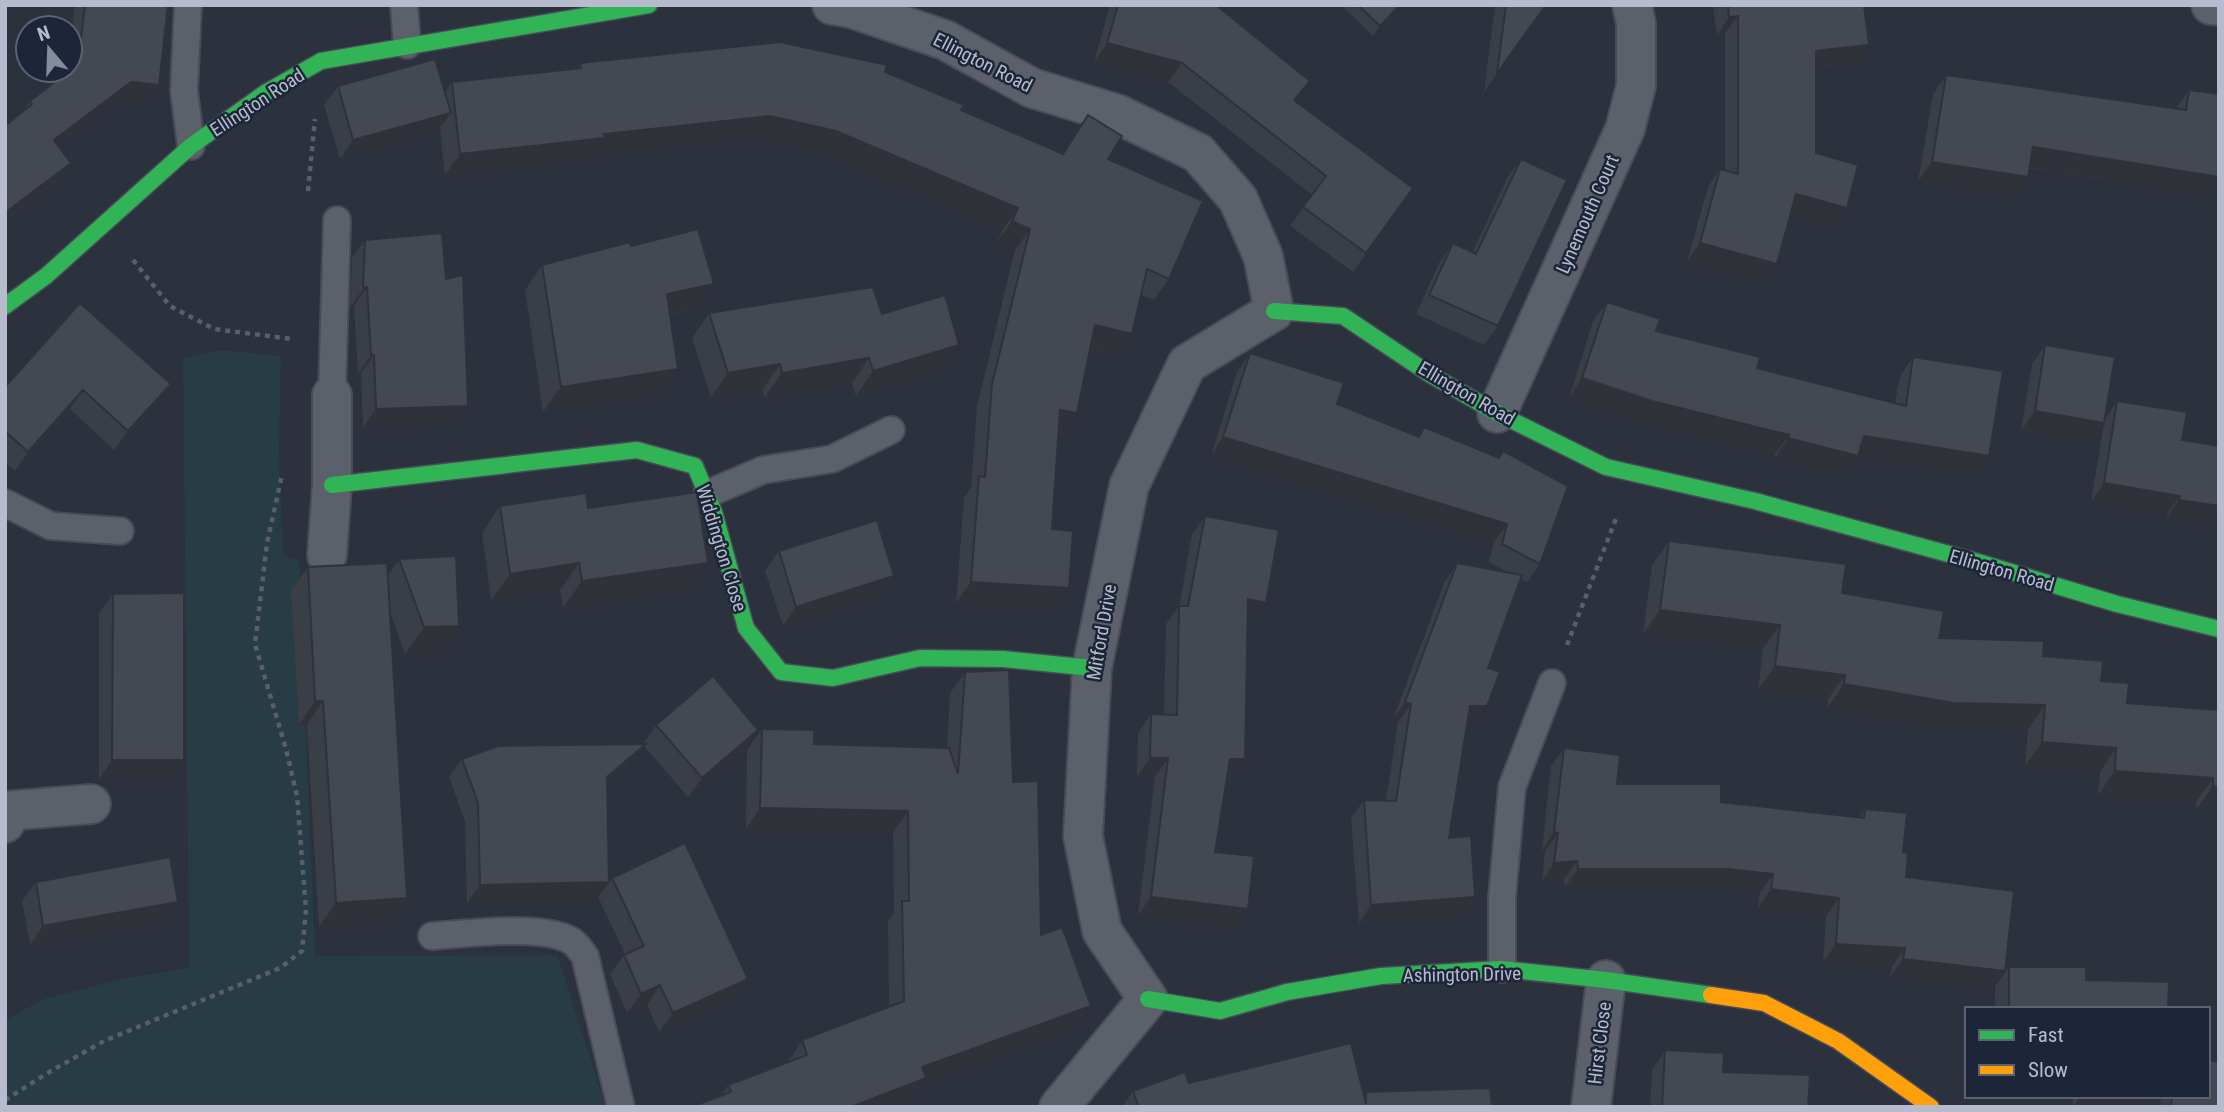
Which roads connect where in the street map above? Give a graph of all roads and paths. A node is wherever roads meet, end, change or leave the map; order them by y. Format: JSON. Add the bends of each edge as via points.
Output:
{"nodes":[{"id":1,"x":188,"y":5,"type":"edge"},
{"id":2,"x":404,"y":5,"type":"edge"},
{"id":3,"x":649,"y":5,"type":"edge"},
{"id":4,"x":1632,"y":5,"type":"edge"},
{"id":5,"x":2211,"y":5,"type":"edge"},
{"id":6,"x":845,"y":6,"type":"edge"},
{"id":7,"x":2219,"y":6,"type":"edge"},
{"id":8,"x":407,"y":46,"type":"junction"},
{"id":9,"x":321,"y":61,"type":"junction"},
{"id":10,"x":191,"y":146,"type":"junction"},
{"id":11,"x":307,"y":200,"type":"dead end"},
{"id":12,"x":337,"y":220,"type":"dead end"},
{"id":13,"x":107,"y":223,"type":"junction"},
{"id":14,"x":5,"y":306,"type":"edge"},
{"id":15,"x":1274,"y":312,"type":"junction"},
{"id":16,"x":292,"y":352,"type":"dead end"},
{"id":17,"x":332,"y":395,"type":"joint"},
{"id":18,"x":1497,"y":413,"type":"junction"},
{"id":19,"x":891,"y":430,"type":"dead end"},
{"id":20,"x":284,"y":465,"type":"dead end"},
{"id":21,"x":1634,"y":473,"type":"junction"},
{"id":22,"x":332,"y":485,"type":"junction"},
{"id":23,"x":707,"y":494,"type":"junction"},
{"id":24,"x":5,"y":503,"type":"edge"},
{"id":25,"x":120,"y":531,"type":"dead end"},
{"id":26,"x":327,"y":555,"type":"dead end"},
{"id":27,"x":2219,"y":629,"type":"edge"},
{"id":28,"x":1092,"y":668,"type":"junction"},
{"id":29,"x":1552,"y":683,"type":"joint"},
{"id":30,"x":91,"y":804,"type":"dead end"},
{"id":31,"x":6,"y":810,"type":"edge"},
{"id":32,"x":5,"y":822,"type":"edge"},
{"id":33,"x":432,"y":936,"type":"dead end"},
{"id":34,"x":1502,"y":969,"type":"junction"},
{"id":35,"x":1606,"y":980,"type":"junction"},
{"id":36,"x":1148,"y":999,"type":"junction"},
{"id":37,"x":5,"y":1100,"type":"edge"},
{"id":38,"x":621,"y":1107,"type":"edge"},
{"id":39,"x":1059,"y":1107,"type":"edge"},
{"id":40,"x":1591,"y":1107,"type":"edge"},
{"id":41,"x":1931,"y":1107,"type":"edge"}],
"edges":[{"from":1,"to":10,"type":"lane","via":[[184,90]]},
{"from":2,"to":8,"type":"lane"},
{"from":3,"to":8,"type":"street","name":"Ellington Road"},
{"from":4,"to":18,"type":"street","name":"Lynemouth Court","via":[[1636,86],[1625,129]]},
{"from":5,"to":7,"type":"street"},
{"from":6,"to":15,"type":"street","name":"Ellington Road","via":[[945,40],[1032,88],[1117,114],[1198,153],[1238,199],[1262,256]]},
{"from":8,"to":9,"type":"street","name":"Ellington Road"},
{"from":9,"to":10,"type":"street","name":"Ellington Road","via":[[265,93]]},
{"from":9,"to":11,"type":"path"},
{"from":10,"to":13,"type":"street","name":"Ellington Road"},
{"from":12,"to":17,"type":"lane"},
{"from":13,"to":14,"type":"street","name":"Ellington Road"},
{"from":13,"to":16,"type":"path","via":[[170,306],[214,329],[293,339]]},
{"from":15,"to":18,"type":"street","name":"Ellington Road","via":[[1343,316]]},
{"from":15,"to":28,"type":"street","name":"Mitford Drive","via":[[1187,364],[1129,486]]},
{"from":17,"to":22,"type":"street"},
{"from":18,"to":21,"type":"street","name":"Ellington Road","via":[[1606,467]]},
{"from":19,"to":23,"type":"lane","via":[[832,459],[763,470]]},
{"from":20,"to":37,"type":"path","via":[[267,543],[255,643],[297,796],[306,910],[302,951],[280,968],[104,1041]]},
{"from":21,"to":27,"type":"street","name":"Ellington Road","via":[[1755,501]]},
{"from":21,"to":29,"type":"path"},
{"from":22,"to":23,"type":"street","name":"Widdington Close","via":[[637,450],[695,466]]},
{"from":22,"to":26,"type":"street"},
{"from":23,"to":28,"type":"street","name":"Widdington Close","via":[[746,628],[781,672],[833,678],[920,658],[1003,659]]},
{"from":24,"to":25,"type":"lane","via":[[51,526]]},
{"from":28,"to":36,"type":"street","name":"Mitford Drive","via":[[1083,836],[1102,931]]},
{"from":29,"to":34,"type":"lane","via":[[1512,787],[1502,898]]},
{"from":30,"to":31,"type":"street"},
{"from":31,"to":32,"type":"street"},
{"from":33,"to":38,"type":"lane","via":[[526,931],[572,941],[585,956]]},
{"from":34,"to":35,"type":"street","name":"Ashington Drive"},
{"from":34,"to":36,"type":"street","name":"Ashington Drive","via":[[1381,976],[1287,992],[1220,1011]]},
{"from":35,"to":40,"type":"street","name":"Hirst Close"},
{"from":35,"to":41,"type":"street","name":"Ashington Drive","via":[[1764,1003],[1838,1041]]},
{"from":36,"to":39,"type":"street"}]}
